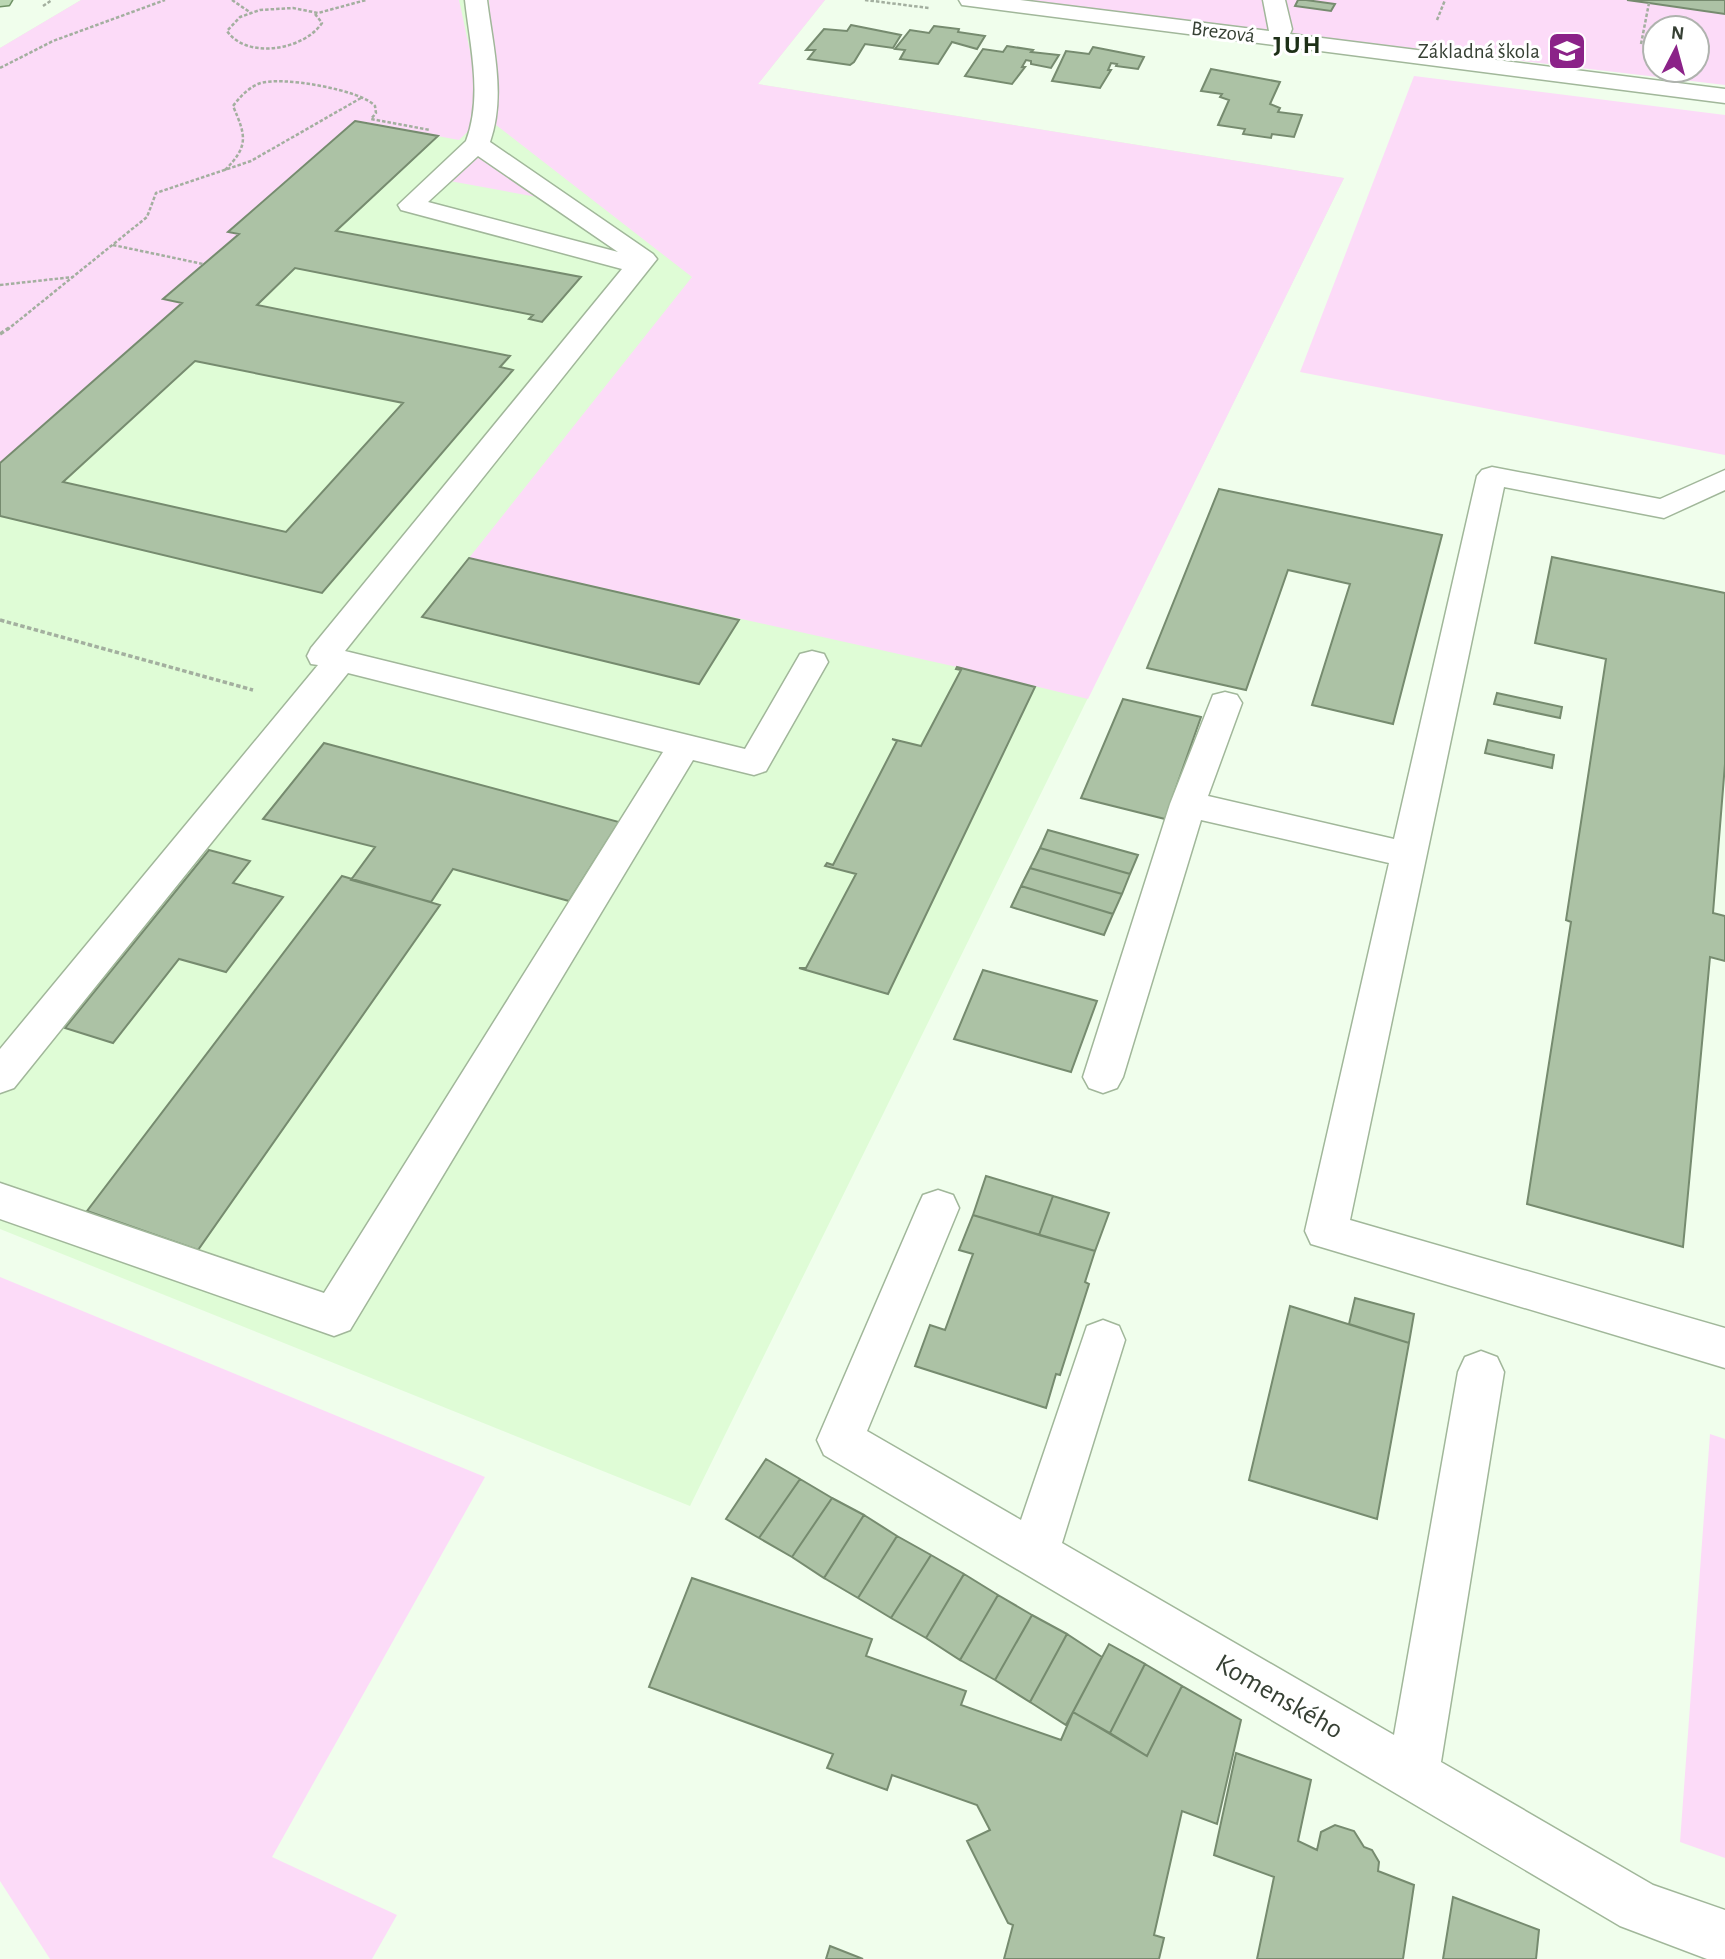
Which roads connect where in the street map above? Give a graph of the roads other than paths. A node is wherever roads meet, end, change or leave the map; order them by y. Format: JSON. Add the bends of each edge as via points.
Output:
{"nodes":[{"id":1,"x":476,"y":0,"type":"edge"},
{"id":2,"x":970,"y":0,"type":"edge"},
{"id":3,"x":1274,"y":0,"type":"edge"},
{"id":4,"x":1102,"y":8,"type":"edge"},
{"id":5,"x":1277,"y":39,"type":"junction"},
{"id":6,"x":1725,"y":96,"type":"edge"},
{"id":7,"x":478,"y":142,"type":"junction"},
{"id":8,"x":640,"y":266,"type":"junction"},
{"id":9,"x":1725,"y":479,"type":"edge"},
{"id":10,"x":340,"y":662,"type":"junction"},
{"id":11,"x":812,"y":662,"type":"dead end"},
{"id":12,"x":1225,"y":703,"type":"dead end"},
{"id":13,"x":684,"y":746,"type":"junction"},
{"id":14,"x":1188,"y":804,"type":"junction"},
{"id":15,"x":1409,"y":855,"type":"junction"},
{"id":16,"x":0,"y":1077,"type":"edge"},
{"id":17,"x":1102,"y":1077,"type":"dead end"},
{"id":18,"x":0,"y":1201,"type":"edge"},
{"id":19,"x":938,"y":1208,"type":"dead end"},
{"id":20,"x":1103,"y":1340,"type":"dead end"},
{"id":21,"x":1725,"y":1348,"type":"edge"},
{"id":22,"x":1481,"y":1371,"type":"dead end"},
{"id":23,"x":1034,"y":1555,"type":"junction"},
{"id":24,"x":1413,"y":1775,"type":"junction"},
{"id":25,"x":1725,"y":1938,"type":"edge"}],
"edges":[{"from":1,"to":7,"type":"street","via":[[486,118]]},
{"from":2,"to":4,"type":"street","name":"Brezová"},
{"from":3,"to":5,"type":"street","via":[[1281,29]]},
{"from":4,"to":5,"type":"street","name":"Brezová"},
{"from":5,"to":6,"type":"street","name":"Brezová"},
{"from":7,"to":8,"type":"street","via":[[644,260]]},
{"from":7,"to":8,"type":"street","via":[[410,205]]},
{"from":8,"to":10,"type":"street","via":[[323,656]]},
{"from":9,"to":15,"type":"street","via":[[1664,509],[1492,476]]},
{"from":10,"to":13,"type":"street"},
{"from":10,"to":16,"type":"street"},
{"from":11,"to":13,"type":"street","via":[[754,763]]},
{"from":12,"to":14,"type":"street"},
{"from":13,"to":18,"type":"street","via":[[334,1316]]},
{"from":14,"to":15,"type":"street"},
{"from":14,"to":17,"type":"street"},
{"from":15,"to":21,"type":"street","via":[[1326,1231]]},
{"from":19,"to":23,"type":"street","name":"Komenského","via":[[840,1440]]},
{"from":20,"to":23,"type":"street"},
{"from":22,"to":24,"type":"street"},
{"from":23,"to":24,"type":"street","name":"Komenského"},
{"from":24,"to":25,"type":"street","name":"Komenského","via":[[1639,1907]]}]}
